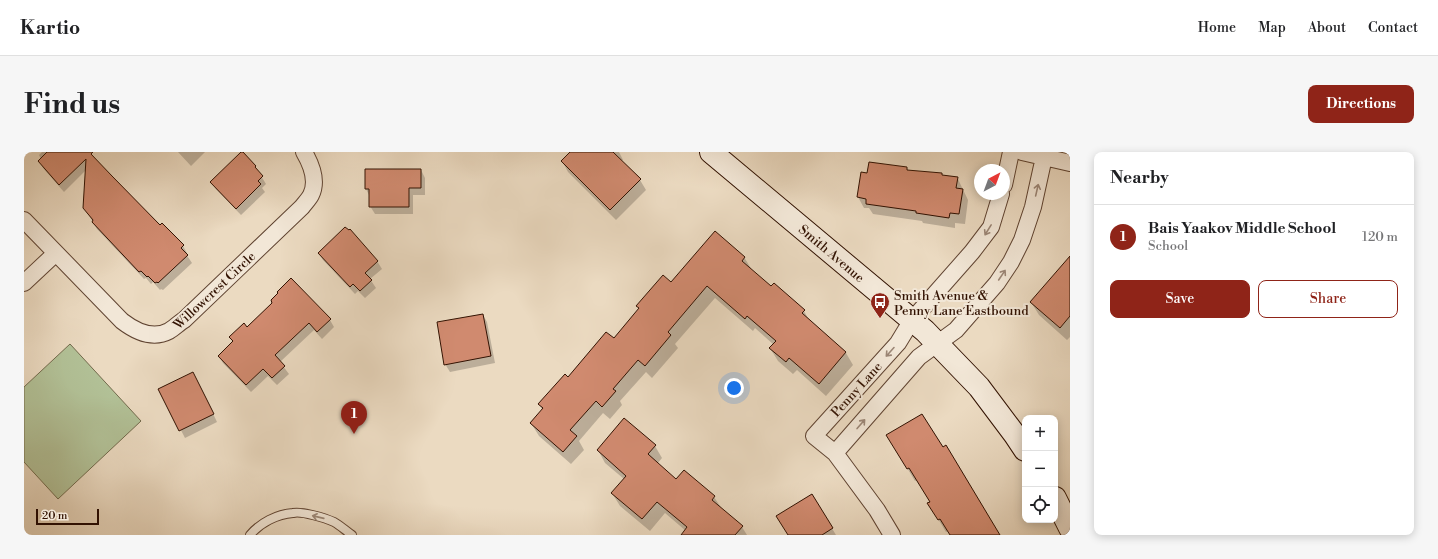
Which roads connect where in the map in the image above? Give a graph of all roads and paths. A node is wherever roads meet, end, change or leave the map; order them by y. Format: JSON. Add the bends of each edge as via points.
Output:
{"nodes":[{"id":1,"x":304,"y":152,"type":"edge"},
{"id":2,"x":711,"y":152,"type":"edge"},
{"id":3,"x":1011,"y":152,"type":"edge"},
{"id":4,"x":1022,"y":152,"type":"edge"},
{"id":5,"x":1044,"y":157,"type":"junction"},
{"id":6,"x":1070,"y":163,"type":"edge"},
{"id":7,"x":1008,"y":164,"type":"edge"},
{"id":8,"x":999,"y":200,"type":"edge"},
{"id":9,"x":24,"y":220,"type":"edge"},
{"id":10,"x":56,"y":254,"type":"junction"},
{"id":11,"x":24,"y":283,"type":"edge"},
{"id":12,"x":912,"y":320,"type":"junction"},
{"id":13,"x":938,"y":344,"type":"junction"},
{"id":14,"x":1022,"y":445,"type":"edge"},
{"id":15,"x":835,"y":453,"type":"junction"},
{"id":16,"x":1058,"y":504,"type":"edge"},
{"id":17,"x":1070,"y":528,"type":"edge"},
{"id":18,"x":250,"y":535,"type":"edge"},
{"id":19,"x":352,"y":535,"type":"edge"},
{"id":20,"x":892,"y":535,"type":"edge"}],
"edges":[{"from":1,"to":10,"type":"street","name":"Willowcrest Circle","via":[[314,178],[312,194],[302,208],[184,320],[168,332],[153,335],[136,332]]},
{"from":2,"to":12,"type":"main road","name":"Smith Avenue"},
{"from":3,"to":7,"type":"street"},
{"from":4,"to":5,"type":"street"},
{"from":5,"to":6,"type":"street"},
{"from":13,"to":5,"type":"street","name":"Penny Lane","one_way":true,"via":[[956,330],[997,283],[1011,262],[1033,208]]},
{"from":8,"to":12,"type":"street","name":"Penny Lane","one_way":true,"via":[[991,227],[982,240]]},
{"from":9,"to":10,"type":"street","name":"Willowcrest Circle"},
{"from":10,"to":11,"type":"street"},
{"from":12,"to":13,"type":"main road","name":"Smith Avenue"},
{"from":12,"to":15,"type":"street","name":"Penny Lane","one_way":true,"via":[[898,343],[814,436]]},
{"from":13,"to":14,"type":"main road","name":"Smith Avenue","via":[[979,387]]},
{"from":15,"to":13,"type":"street","name":"Penny Lane","one_way":true,"via":[[919,357]]},
{"from":15,"to":20,"type":"street","name":"Penny Lane"},
{"from":16,"to":17,"type":"main road"},
{"from":19,"to":18,"type":"lane","one_way":true,"via":[[321,517],[293,512],[273,518]]}]}
